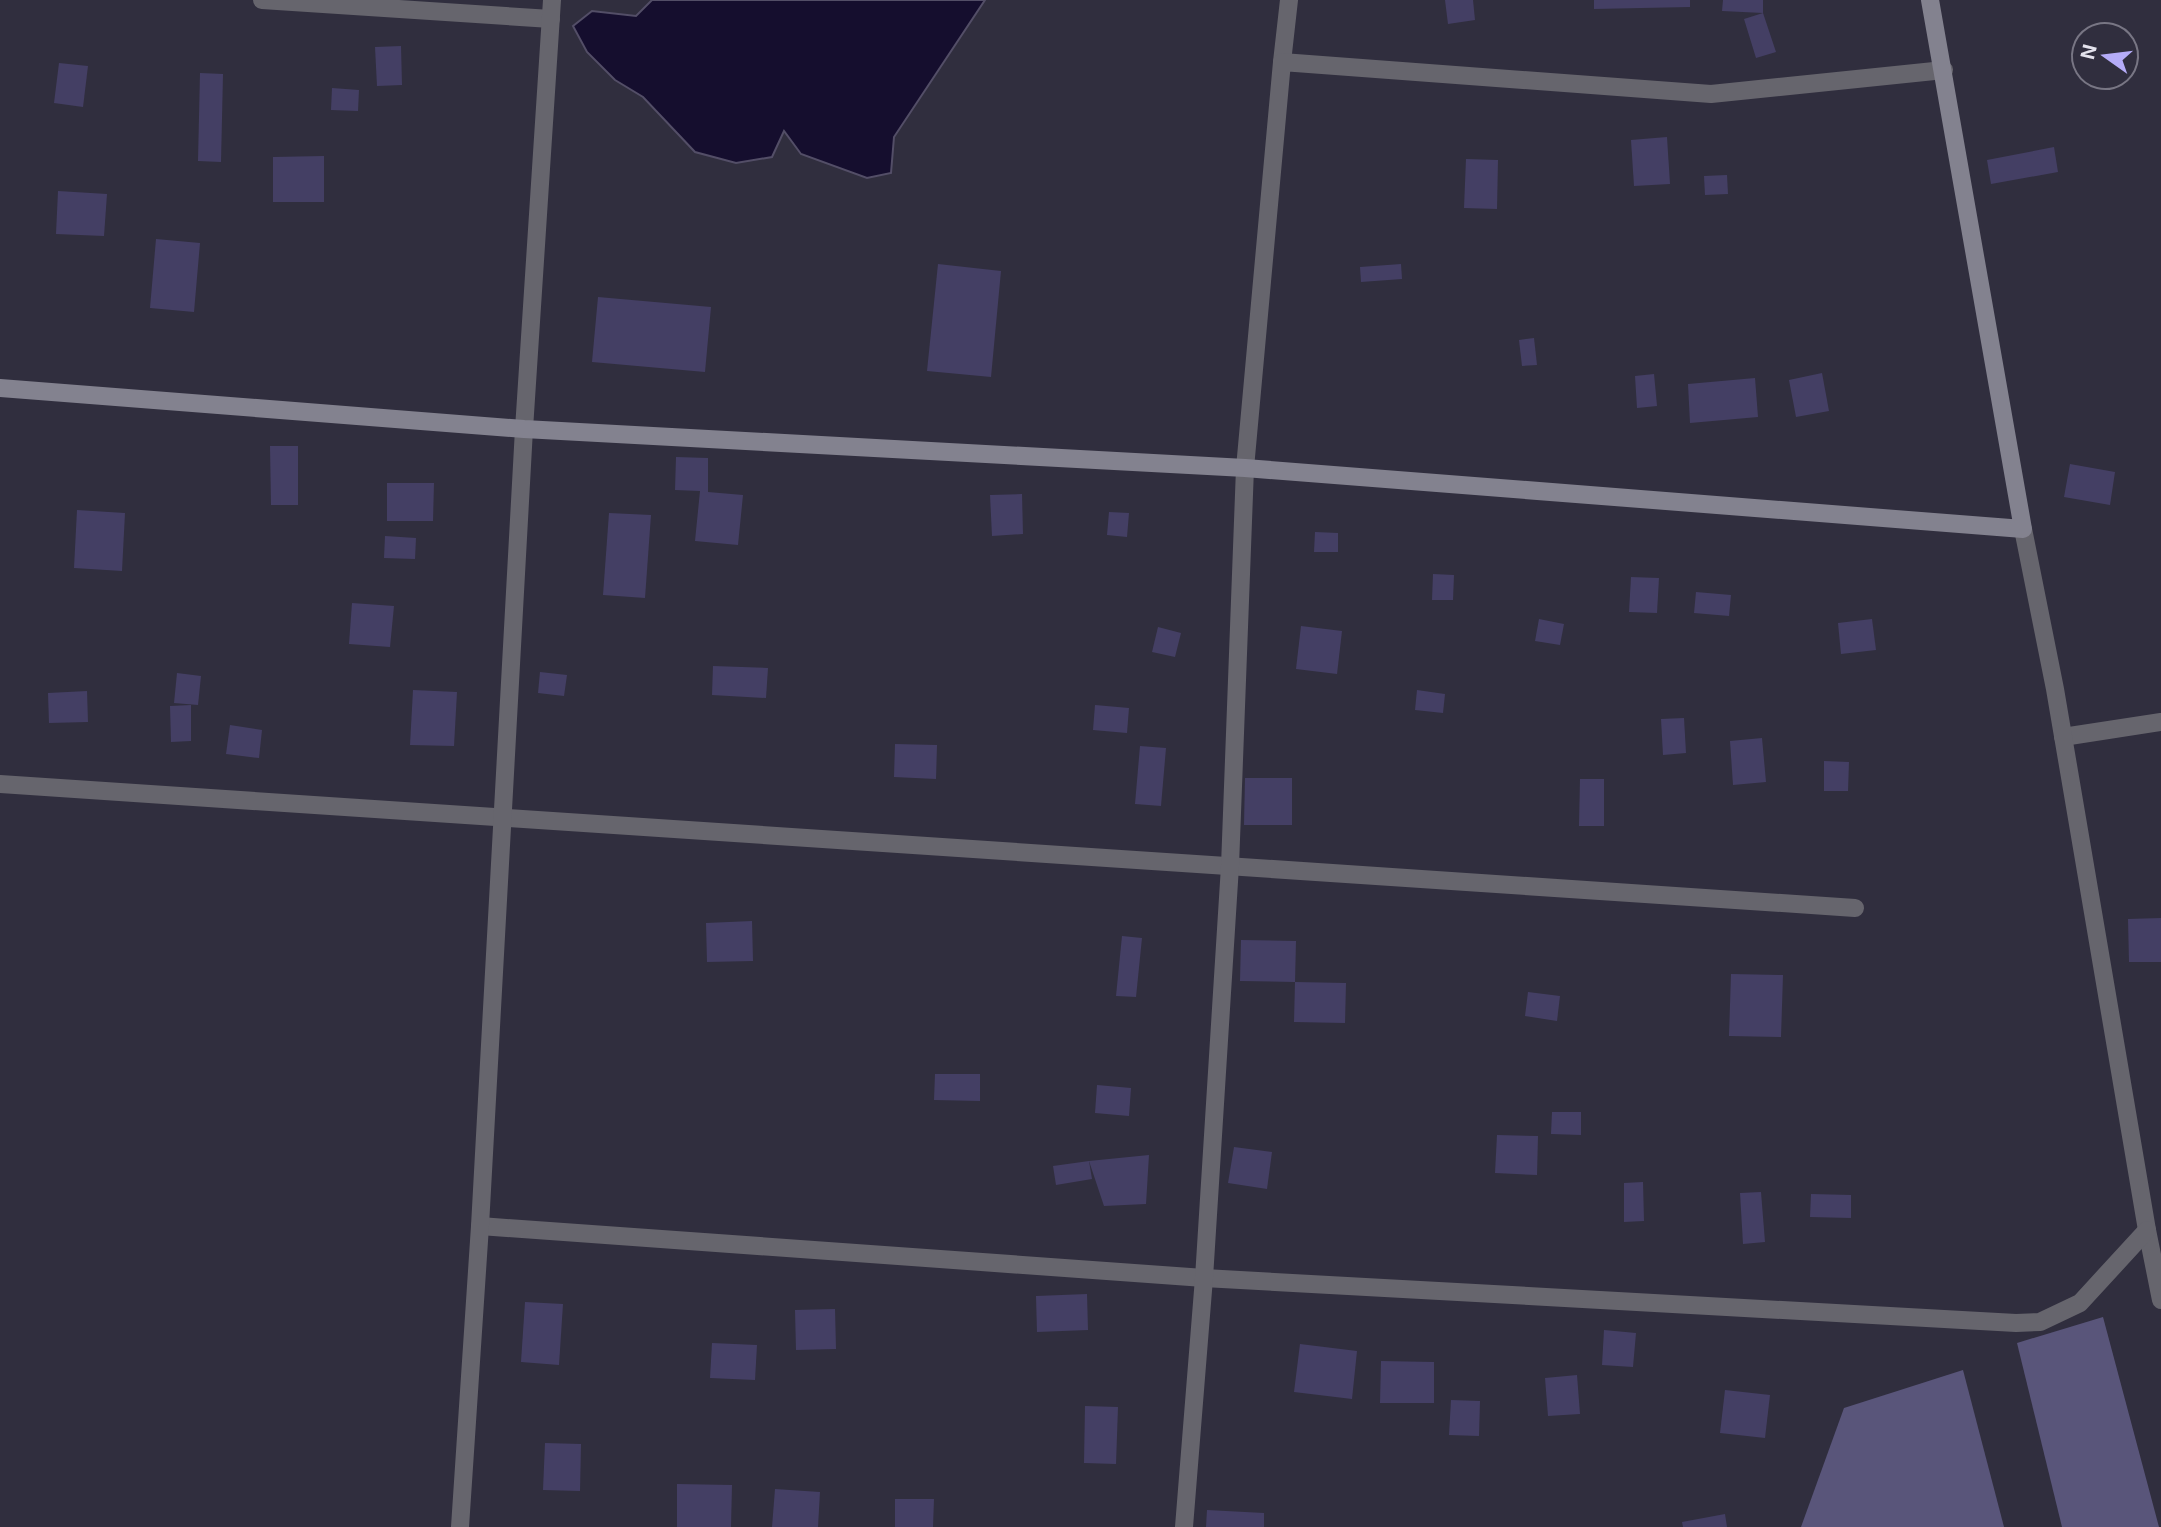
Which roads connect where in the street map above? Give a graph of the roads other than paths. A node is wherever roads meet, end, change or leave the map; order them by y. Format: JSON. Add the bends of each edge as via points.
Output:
{"nodes":[{"id":1,"x":262,"y":0,"type":"edge"},
{"id":2,"x":552,"y":0,"type":"edge"},
{"id":3,"x":1289,"y":0,"type":"edge"},
{"id":4,"x":1930,"y":0,"type":"edge"},
{"id":5,"x":551,"y":19,"type":"junction"},
{"id":6,"x":1282,"y":62,"type":"junction"},
{"id":7,"x":1944,"y":70,"type":"junction"},
{"id":8,"x":0,"y":388,"type":"edge"},
{"id":9,"x":524,"y":429,"type":"junction"},
{"id":10,"x":1245,"y":468,"type":"junction"},
{"id":11,"x":2023,"y":528,"type":"junction"},
{"id":12,"x":2161,"y":722,"type":"edge"},
{"id":13,"x":2063,"y":737,"type":"junction"},
{"id":14,"x":0,"y":785,"type":"edge"},
{"id":15,"x":502,"y":818,"type":"junction"},
{"id":16,"x":1230,"y":866,"type":"junction"},
{"id":17,"x":1855,"y":908,"type":"dead end"},
{"id":18,"x":480,"y":1226,"type":"junction"},
{"id":19,"x":2147,"y":1230,"type":"junction"},
{"id":20,"x":1204,"y":1278,"type":"junction"},
{"id":21,"x":2161,"y":1300,"type":"edge"},
{"id":22,"x":460,"y":1527,"type":"edge"},
{"id":23,"x":1184,"y":1527,"type":"edge"}],
"edges":[{"from":1,"to":5,"type":"street"},
{"from":2,"to":5,"type":"street"},
{"from":3,"to":6,"type":"street"},
{"from":4,"to":7,"type":"street"},
{"from":5,"to":9,"type":"street"},
{"from":6,"to":7,"type":"street","via":[[1711,94]]},
{"from":6,"to":10,"type":"street"},
{"from":7,"to":11,"type":"street"},
{"from":8,"to":9,"type":"street"},
{"from":9,"to":10,"type":"street"},
{"from":9,"to":15,"type":"street"},
{"from":10,"to":11,"type":"street"},
{"from":10,"to":16,"type":"street"},
{"from":11,"to":13,"type":"street"},
{"from":12,"to":13,"type":"street"},
{"from":13,"to":19,"type":"street"},
{"from":14,"to":15,"type":"street"},
{"from":15,"to":16,"type":"street"},
{"from":15,"to":18,"type":"street"},
{"from":16,"to":17,"type":"street"},
{"from":16,"to":20,"type":"street"},
{"from":18,"to":20,"type":"street"},
{"from":18,"to":22,"type":"street"},
{"from":19,"to":20,"type":"street","via":[[2080,1303],[2040,1322]]},
{"from":19,"to":21,"type":"street"},
{"from":20,"to":23,"type":"street"}]}
